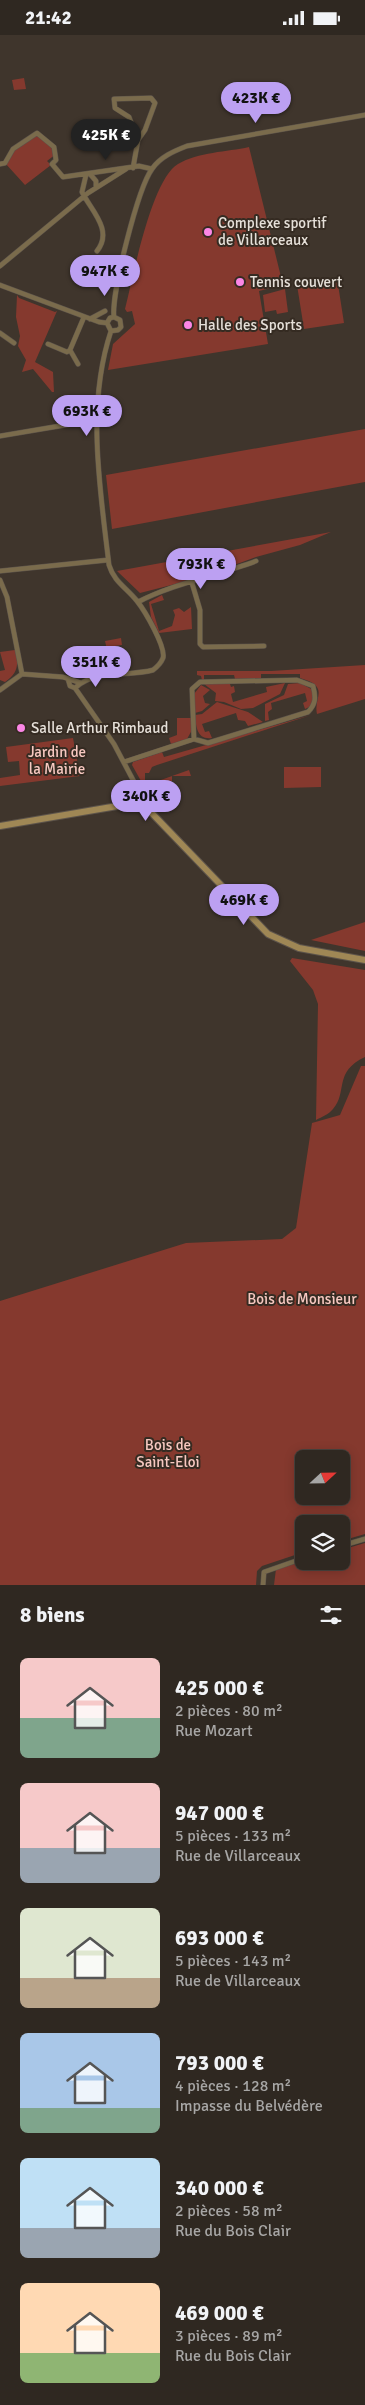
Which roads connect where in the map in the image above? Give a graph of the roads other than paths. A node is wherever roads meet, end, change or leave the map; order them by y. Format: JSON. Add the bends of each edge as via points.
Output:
{"nodes":[{"id":1,"x":365,"y":115,"type":"edge"},
{"id":2,"x":138,"y":140,"type":"junction"},
{"id":3,"x":0,"y":164,"type":"edge"},
{"id":4,"x":133,"y":168,"type":"junction"},
{"id":5,"x":126,"y":169,"type":"junction"},
{"id":6,"x":152,"y":169,"type":"junction"},
{"id":7,"x":87,"y":176,"type":"junction"},
{"id":8,"x":94,"y":189,"type":"junction"},
{"id":9,"x":84,"y":196,"type":"junction"},
{"id":10,"x":97,"y":251,"type":"dead end"},
{"id":11,"x":0,"y":266,"type":"edge"},
{"id":12,"x":0,"y":285,"type":"edge"},
{"id":13,"x":105,"y":311,"type":"dead end"},
{"id":14,"x":84,"y":317,"type":"junction"},
{"id":15,"x":114,"y":317,"type":"junction"},
{"id":16,"x":90,"y":319,"type":"junction"},
{"id":17,"x":107,"y":323,"type":"junction"},
{"id":18,"x":112,"y":331,"type":"junction"},
{"id":19,"x":0,"y":333,"type":"edge"},
{"id":20,"x":14,"y":343,"type":"dead end"},
{"id":21,"x":48,"y":344,"type":"dead end"},
{"id":22,"x":70,"y":351,"type":"junction"},
{"id":23,"x":78,"y":364,"type":"dead end"},
{"id":24,"x":95,"y":420,"type":"junction"},
{"id":25,"x":0,"y":435,"type":"edge"},
{"id":26,"x":106,"y":547,"type":"junction"},
{"id":27,"x":108,"y":560,"type":"junction"},
{"id":28,"x":98,"y":561,"type":"junction"},
{"id":29,"x":256,"y":561,"type":"dead end"},
{"id":30,"x":0,"y":571,"type":"edge"},
{"id":31,"x":0,"y":580,"type":"edge"},
{"id":32,"x":192,"y":583,"type":"junction"},
{"id":33,"x":138,"y":602,"type":"junction"},
{"id":34,"x":264,"y":646,"type":"dead end"},
{"id":35,"x":22,"y":674,"type":"junction"},
{"id":36,"x":68,"y":679,"type":"junction"},
{"id":37,"x":80,"y":683,"type":"junction"},
{"id":38,"x":75,"y":688,"type":"junction"},
{"id":39,"x":0,"y":689,"type":"edge"},
{"id":40,"x":194,"y":739,"type":"junction"},
{"id":41,"x":124,"y":762,"type":"junction"},
{"id":42,"x":143,"y":798,"type":"junction"},
{"id":43,"x":155,"y":805,"type":"junction"},
{"id":44,"x":162,"y":822,"type":"junction"},
{"id":45,"x":0,"y":826,"type":"edge"},
{"id":46,"x":365,"y":960,"type":"edge"},
{"id":47,"x":365,"y":1539,"type":"edge"},
{"id":48,"x":350,"y":1543,"type":"edge"},
{"id":49,"x":295,"y":1561,"type":"edge"},
{"id":50,"x":262,"y":1585,"type":"edge"}],
"edges":[{"from":1,"to":6,"type":"street","via":[[187,146],[175,150]]},
{"from":2,"to":2,"type":"street","via":[[155,103],[152,98],[114,99],[115,108],[133,121]]},
{"from":2,"to":4,"type":"street"},
{"from":3,"to":7,"type":"street","via":[[13,149],[36,133],[55,149],[56,160],[52,164],[64,177]]},
{"from":4,"to":5,"type":"street"},
{"from":4,"to":6,"type":"street"},
{"from":5,"to":7,"type":"street"},
{"from":5,"to":8,"type":"street"},
{"from":6,"to":15,"type":"street","via":[[141,194],[126,249]]},
{"from":7,"to":8,"type":"street","via":[[95,177]]},
{"from":7,"to":8,"type":"street","via":[[85,189]]},
{"from":7,"to":9,"type":"street","via":[[82,192]]},
{"from":8,"to":9,"type":"street"},
{"from":9,"to":10,"type":"street","via":[[101,224],[102,237]]},
{"from":9,"to":11,"type":"street"},
{"from":12,"to":14,"type":"street"},
{"from":13,"to":16,"type":"street"},
{"from":14,"to":16,"type":"street"},
{"from":14,"to":22,"type":"street"},
{"from":15,"to":17,"type":"street"},
{"from":15,"to":18,"type":"street","via":[[119,318],[122,324],[118,330]]},
{"from":16,"to":17,"type":"street"},
{"from":17,"to":18,"type":"street"},
{"from":18,"to":24,"type":"street","via":[[105,351]]},
{"from":19,"to":20,"type":"street"},
{"from":21,"to":22,"type":"street"},
{"from":22,"to":23,"type":"street"},
{"from":24,"to":25,"type":"street"},
{"from":24,"to":26,"type":"street"},
{"from":26,"to":27,"type":"street"},
{"from":26,"to":28,"type":"street"},
{"from":27,"to":28,"type":"street"},
{"from":27,"to":33,"type":"street","via":[[112,575]]},
{"from":28,"to":30,"type":"street"},
{"from":29,"to":32,"type":"street"},
{"from":31,"to":35,"type":"street","via":[[8,597]]},
{"from":32,"to":33,"type":"street","via":[[154,593]]},
{"from":32,"to":34,"type":"street","via":[[200,610],[204,648]]},
{"from":33,"to":37,"type":"street","via":[[162,649],[163,659],[159,665],[144,673],[106,675]]},
{"from":35,"to":36,"type":"street"},
{"from":35,"to":39,"type":"street"},
{"from":36,"to":37,"type":"street"},
{"from":36,"to":38,"type":"street","via":[[70,686]]},
{"from":37,"to":38,"type":"street"},
{"from":38,"to":41,"type":"street"},
{"from":40,"to":40,"type":"street","via":[[208,743],[308,712],[314,706],[314,686],[297,679],[200,682],[192,689]]},
{"from":40,"to":41,"type":"street"},
{"from":41,"to":42,"type":"street"},
{"from":42,"to":43,"type":"street"},
{"from":42,"to":43,"type":"street","via":[[151,789],[158,794]]},
{"from":42,"to":44,"type":"street"},
{"from":42,"to":45,"type":"street"},
{"from":43,"to":44,"type":"street"},
{"from":44,"to":46,"type":"street","via":[[268,934],[291,945]]},
{"from":47,"to":48,"type":"street"},
{"from":49,"to":50,"type":"street","via":[[264,1572]]}]}
